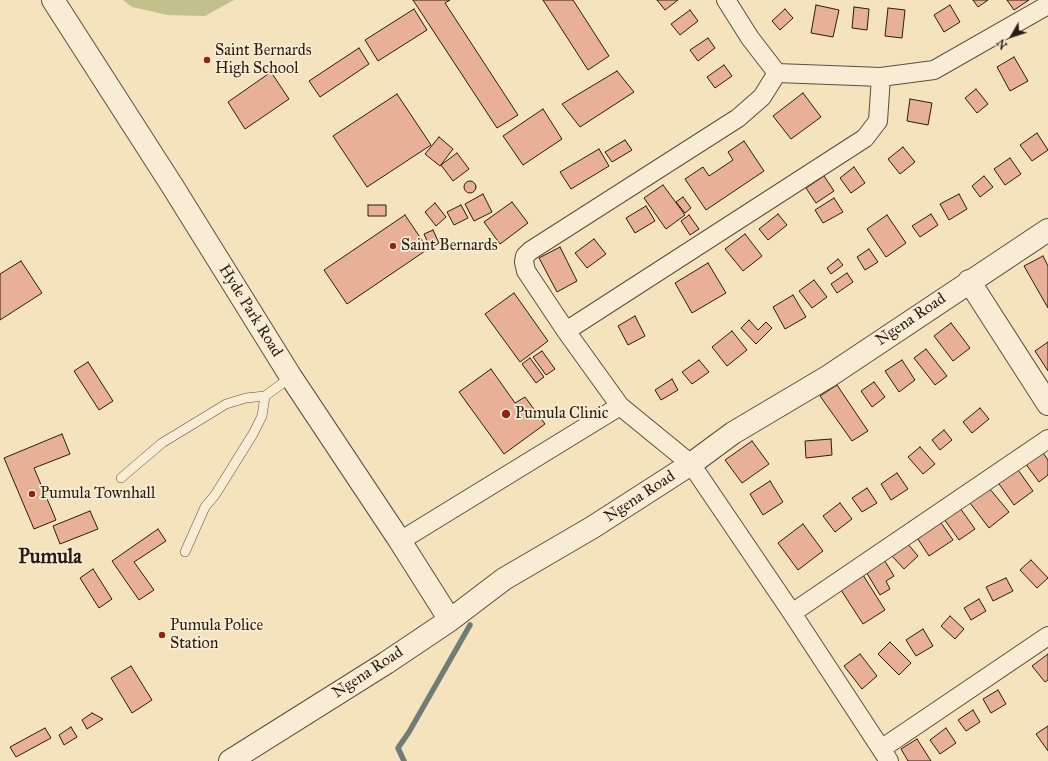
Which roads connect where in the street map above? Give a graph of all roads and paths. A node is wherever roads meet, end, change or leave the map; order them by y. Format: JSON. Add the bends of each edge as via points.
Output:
{"nodes":[{"id":1,"x":54,"y":0,"type":"edge"},
{"id":2,"x":726,"y":0,"type":"edge"},
{"id":3,"x":1048,"y":5,"type":"edge"},
{"id":4,"x":777,"y":73,"type":"junction"},
{"id":5,"x":880,"y":77,"type":"junction"},
{"id":6,"x":1048,"y":230,"type":"edge"},
{"id":7,"x":969,"y":281,"type":"junction"},
{"id":8,"x":566,"y":331,"type":"junction"},
{"id":9,"x":291,"y":377,"type":"junction"},
{"id":10,"x":265,"y":396,"type":"junction"},
{"id":11,"x":1048,"y":404,"type":"edge"},
{"id":12,"x":620,"y":406,"type":"junction"},
{"id":13,"x":1048,"y":439,"type":"edge"},
{"id":14,"x":691,"y":464,"type":"junction"},
{"id":15,"x":121,"y":478,"type":"dead end"},
{"id":16,"x":400,"y":541,"type":"junction"},
{"id":17,"x":185,"y":552,"type":"dead end"},
{"id":18,"x":792,"y":613,"type":"junction"},
{"id":19,"x":450,"y":620,"type":"junction"},
{"id":20,"x":1048,"y":636,"type":"edge"},
{"id":21,"x":885,"y":755,"type":"edge"},
{"id":22,"x":230,"y":761,"type":"edge"}],
"edges":[{"from":1,"to":9,"type":"street","name":"Hyde Park Road"},
{"from":2,"to":4,"type":"street","via":[[750,38]]},
{"from":3,"to":5,"type":"street","via":[[934,70]]},
{"from":4,"to":5,"type":"street"},
{"from":4,"to":8,"type":"street","via":[[762,97],[738,118],[525,256],[526,271]]},
{"from":5,"to":8,"type":"street","via":[[878,121],[865,138]]},
{"from":6,"to":7,"type":"street","name":"Ngena Road"},
{"from":7,"to":11,"type":"street"},
{"from":7,"to":14,"type":"street","name":"Ngena Road","via":[[829,376],[733,433]]},
{"from":8,"to":12,"type":"street"},
{"from":9,"to":10,"type":"lane"},
{"from":9,"to":16,"type":"street","name":"Hyde Park Road"},
{"from":10,"to":15,"type":"lane","via":[[226,404],[162,443]]},
{"from":10,"to":17,"type":"lane","via":[[262,416],[253,434],[205,507]]},
{"from":12,"to":14,"type":"street"},
{"from":12,"to":16,"type":"street"},
{"from":13,"to":18,"type":"street"},
{"from":14,"to":18,"type":"street"},
{"from":14,"to":19,"type":"street","name":"Ngena Road","via":[[593,527],[504,579]]},
{"from":16,"to":19,"type":"street","name":"Hyde Park Road"},
{"from":18,"to":21,"type":"street"},
{"from":19,"to":22,"type":"street","name":"Ngena Road"},
{"from":20,"to":21,"type":"street"}]}
